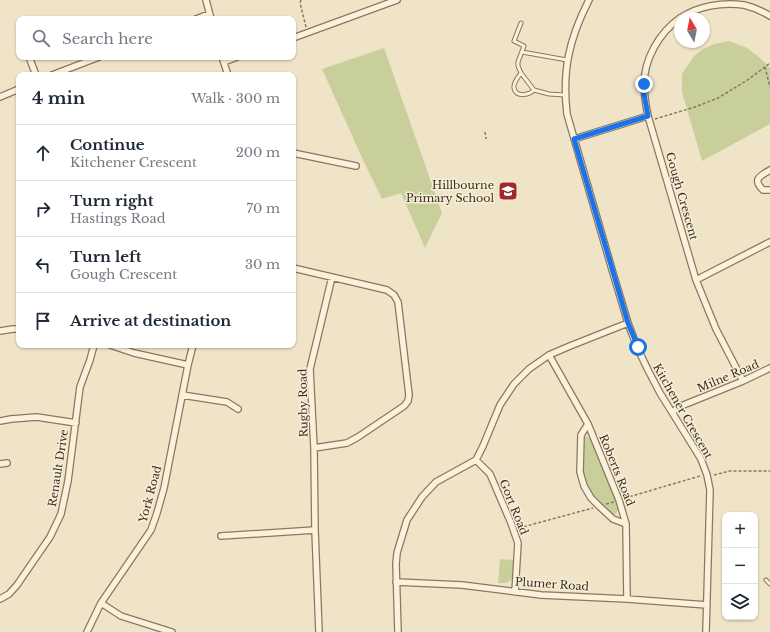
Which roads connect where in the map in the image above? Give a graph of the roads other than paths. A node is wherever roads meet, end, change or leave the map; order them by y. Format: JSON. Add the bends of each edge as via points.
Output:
{"nodes":[{"id":1,"x":206,"y":0,"type":"edge"},
{"id":2,"x":397,"y":0,"type":"edge"},
{"id":3,"x":589,"y":0,"type":"edge"},
{"id":4,"x":691,"y":12,"type":"edge"},
{"id":5,"x":210,"y":16,"type":"edge"},
{"id":6,"x":770,"y":16,"type":"edge"},
{"id":7,"x":674,"y":22,"type":"edge"},
{"id":8,"x":521,"y":23,"type":"dead end"},
{"id":9,"x":296,"y":37,"type":"edge"},
{"id":10,"x":522,"y":52,"type":"junction"},
{"id":11,"x":30,"y":60,"type":"edge"},
{"id":12,"x":91,"y":60,"type":"edge"},
{"id":13,"x":223,"y":60,"type":"edge"},
{"id":14,"x":567,"y":60,"type":"junction"},
{"id":15,"x":35,"y":72,"type":"edge"},
{"id":16,"x":60,"y":72,"type":"edge"},
{"id":17,"x":227,"y":72,"type":"edge"},
{"id":18,"x":521,"y":73,"type":"junction"},
{"id":19,"x":16,"y":90,"type":"edge"},
{"id":20,"x":534,"y":90,"type":"junction"},
{"id":21,"x":564,"y":95,"type":"junction"},
{"id":22,"x":0,"y":97,"type":"edge"},
{"id":23,"x":649,"y":119,"type":"junction"},
{"id":24,"x":574,"y":139,"type":"junction"},
{"id":25,"x":296,"y":153,"type":"edge"},
{"id":26,"x":352,"y":167,"type":"dead end"},
{"id":27,"x":770,"y":170,"type":"edge"},
{"id":28,"x":770,"y":190,"type":"edge"},
{"id":29,"x":770,"y":242,"type":"edge"},
{"id":30,"x":296,"y":269,"type":"edge"},
{"id":31,"x":332,"y":277,"type":"junction"},
{"id":32,"x":696,"y":280,"type":"junction"},
{"id":33,"x":628,"y":323,"type":"junction"},
{"id":34,"x":16,"y":329,"type":"edge"},
{"id":35,"x":0,"y":331,"type":"edge"},
{"id":36,"x":93,"y":348,"type":"edge"},
{"id":37,"x":119,"y":348,"type":"edge"},
{"id":38,"x":192,"y":348,"type":"edge"},
{"id":39,"x":549,"y":355,"type":"junction"},
{"id":40,"x":188,"y":365,"type":"junction"},
{"id":41,"x":770,"y":368,"type":"edge"},
{"id":42,"x":743,"y":381,"type":"junction"},
{"id":43,"x":182,"y":395,"type":"junction"},
{"id":44,"x":238,"y":409,"type":"dead end"},
{"id":45,"x":672,"y":412,"type":"junction"},
{"id":46,"x":0,"y":421,"type":"edge"},
{"id":47,"x":76,"y":423,"type":"junction"},
{"id":48,"x":588,"y":424,"type":"junction"},
{"id":49,"x":314,"y":448,"type":"junction"},
{"id":50,"x":476,"y":460,"type":"junction"},
{"id":51,"x":7,"y":463,"type":"dead end"},
{"id":52,"x":0,"y":464,"type":"edge"},
{"id":53,"x":626,"y":524,"type":"junction"},
{"id":54,"x":315,"y":530,"type":"junction"},
{"id":55,"x":221,"y":536,"type":"dead end"},
{"id":56,"x":766,"y":580,"type":"dead end"},
{"id":57,"x":396,"y":582,"type":"junction"},
{"id":58,"x":770,"y":584,"type":"edge"},
{"id":59,"x":515,"y":592,"type":"junction"},
{"id":60,"x":0,"y":599,"type":"edge"},
{"id":61,"x":627,"y":599,"type":"junction"},
{"id":62,"x":101,"y":603,"type":"junction"},
{"id":63,"x":707,"y":605,"type":"junction"},
{"id":64,"x":87,"y":632,"type":"edge"},
{"id":65,"x":172,"y":632,"type":"edge"},
{"id":66,"x":319,"y":632,"type":"edge"},
{"id":67,"x":398,"y":632,"type":"edge"},
{"id":68,"x":706,"y":632,"type":"edge"}],
"edges":[{"from":1,"to":5,"type":"street"},
{"from":2,"to":9,"type":"street"},
{"from":3,"to":14,"type":"street","name":"Kitchener Crescent","via":[[580,16]]},
{"from":4,"to":6,"type":"street","name":"Gough Crescent","via":[[706,6],[725,4],[744,5]]},
{"from":7,"to":23,"type":"street","name":"Gough Crescent","via":[[654,47],[648,60],[644,94]]},
{"from":8,"to":10,"type":"lane","via":[[514,41],[524,46]]},
{"from":10,"to":14,"type":"lane"},
{"from":10,"to":18,"type":"lane","via":[[518,62]]},
{"from":11,"to":15,"type":"street"},
{"from":12,"to":16,"type":"street"},
{"from":13,"to":17,"type":"street"},
{"from":14,"to":21,"type":"street","name":"Kitchener Crescent"},
{"from":18,"to":20,"type":"lane"},
{"from":18,"to":20,"type":"lane","via":[[514,84],[515,90],[527,94]]},
{"from":19,"to":22,"type":"street"},
{"from":20,"to":21,"type":"lane"},
{"from":21,"to":24,"type":"street","name":"Kitchener Crescent","via":[[566,114]]},
{"from":23,"to":24,"type":"street"},
{"from":23,"to":32,"type":"street","name":"Gough Crescent"},
{"from":24,"to":33,"type":"street","name":"Kitchener Crescent"},
{"from":25,"to":26,"type":"street"},
{"from":27,"to":28,"type":"street","via":[[757,180],[763,190]]},
{"from":29,"to":32,"type":"street"},
{"from":30,"to":31,"type":"street"},
{"from":31,"to":49,"type":"street","name":"Rugby Road","via":[[310,369]]},
{"from":31,"to":49,"type":"street","via":[[388,290],[394,295],[398,302],[409,395],[404,406],[358,437],[347,442]]},
{"from":32,"to":42,"type":"street","name":"Gough Crescent","via":[[716,329]]},
{"from":33,"to":39,"type":"street"},
{"from":33,"to":45,"type":"street","name":"Kitchener Crescent","via":[[641,357]]},
{"from":34,"to":35,"type":"street"},
{"from":36,"to":47,"type":"street","name":"Renault Drive","via":[[80,387]]},
{"from":37,"to":40,"type":"street"},
{"from":38,"to":40,"type":"street","name":"York Road"},
{"from":39,"to":48,"type":"street","name":"Roberts Road"},
{"from":39,"to":50,"type":"street","via":[[514,384],[500,405]]},
{"from":40,"to":43,"type":"street","name":"York Road"},
{"from":41,"to":42,"type":"street","name":"Milne Road"},
{"from":42,"to":45,"type":"street","name":"Milne Road"},
{"from":43,"to":44,"type":"street","via":[[227,402]]},
{"from":43,"to":62,"type":"street","name":"York Road","via":[[157,513],[150,530]]},
{"from":45,"to":63,"type":"street","name":"Kitchener Crescent","via":[[701,459],[710,490]]},
{"from":46,"to":47,"type":"street","via":[[36,417]]},
{"from":47,"to":60,"type":"street","name":"Renault Drive","via":[[61,514],[50,537],[17,585]]},
{"from":48,"to":53,"type":"street","name":"Roberts Road"},
{"from":48,"to":53,"type":"street","name":"Roberts Road","via":[[581,435],[580,472],[584,486],[591,498],[613,519]]},
{"from":49,"to":54,"type":"street","name":"Rugby Road"},
{"from":50,"to":57,"type":"street","via":[[436,482],[422,497],[407,520],[397,553]]},
{"from":50,"to":59,"type":"street","name":"Gort Road","via":[[490,474],[518,543]]},
{"from":51,"to":52,"type":"street"},
{"from":53,"to":61,"type":"street","name":"Roberts Road"},
{"from":54,"to":55,"type":"street"},
{"from":54,"to":66,"type":"street","name":"Rugby Road"},
{"from":56,"to":58,"type":"lane"},
{"from":57,"to":59,"type":"street","name":"Plumer Road","via":[[462,585]]},
{"from":57,"to":67,"type":"street"},
{"from":59,"to":61,"type":"street","name":"Plumer Road"},
{"from":61,"to":63,"type":"street","name":"Plumer Road"},
{"from":62,"to":64,"type":"street","name":"York Road"},
{"from":62,"to":65,"type":"street","via":[[122,616]]},
{"from":63,"to":68,"type":"street","name":"Kitchener Crescent"}]}
